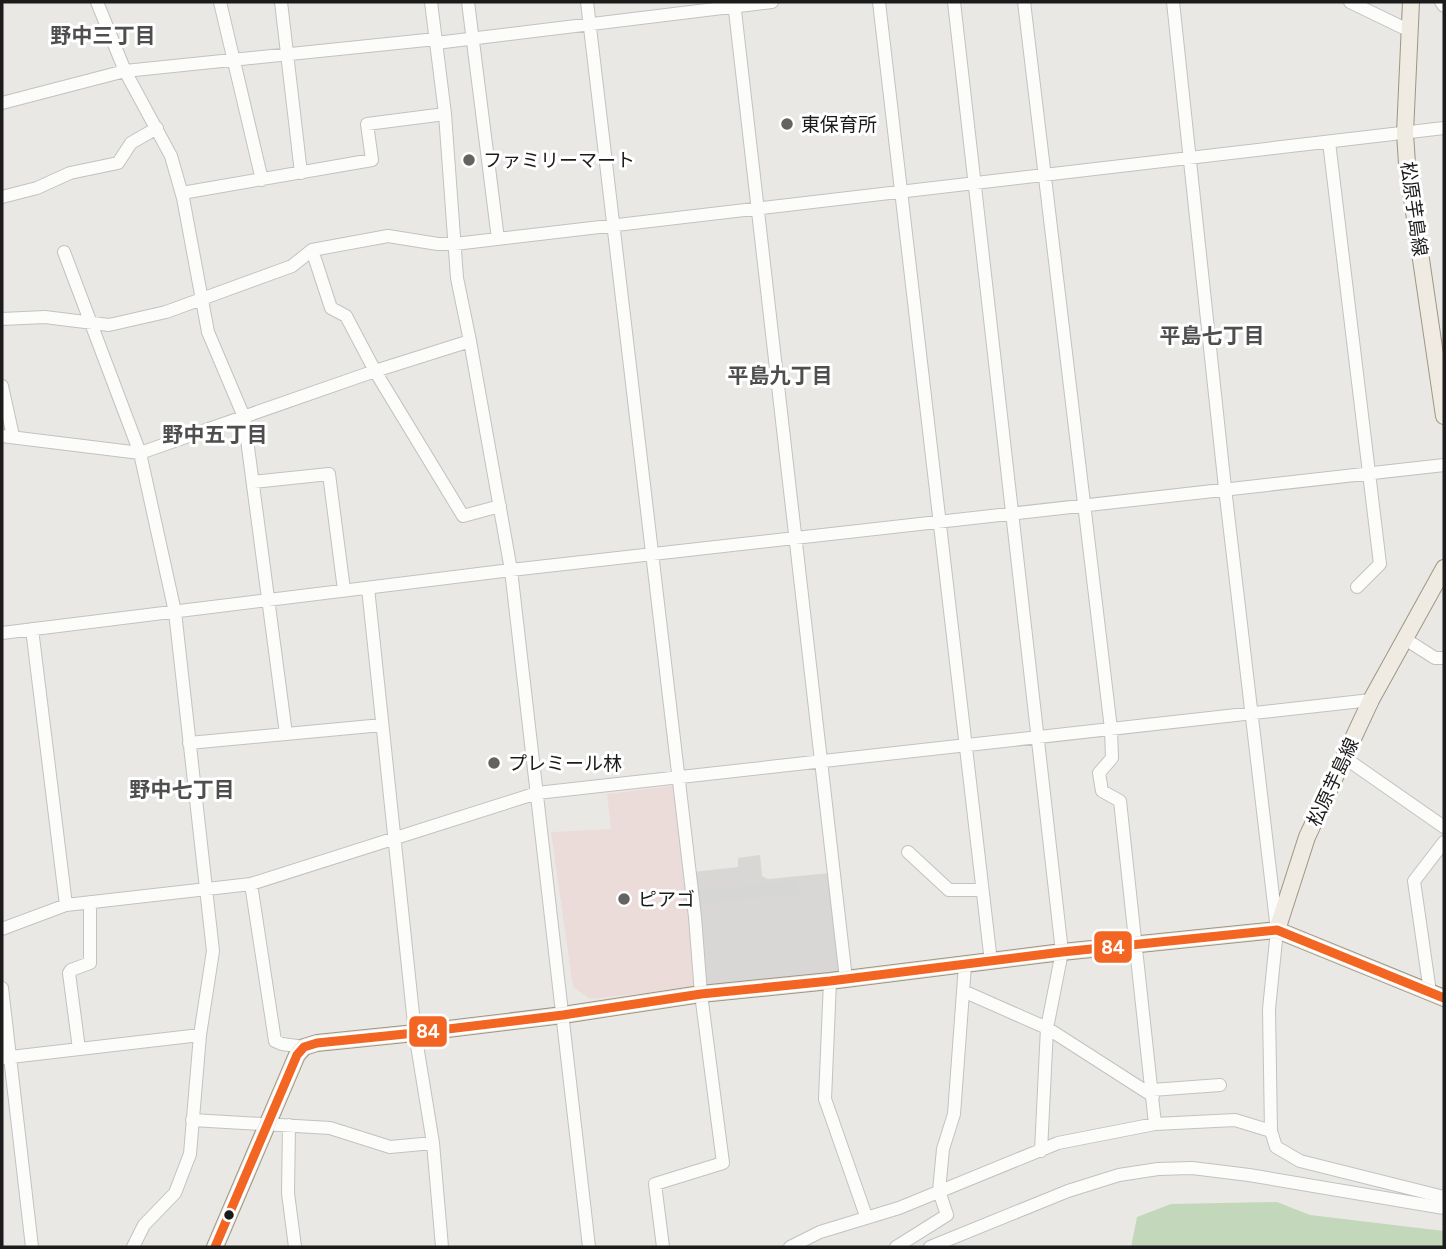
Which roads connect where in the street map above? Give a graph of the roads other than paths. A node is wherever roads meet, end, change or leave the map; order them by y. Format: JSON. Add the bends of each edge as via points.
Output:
{"nodes":[{"id":1,"x":97,"y":2,"type":"edge"},
{"id":2,"x":220,"y":2,"type":"edge"},
{"id":3,"x":281,"y":2,"type":"edge"},
{"id":4,"x":431,"y":2,"type":"edge"},
{"id":5,"x":468,"y":2,"type":"edge"},
{"id":6,"x":587,"y":2,"type":"edge"},
{"id":7,"x":772,"y":2,"type":"edge"},
{"id":8,"x":879,"y":2,"type":"edge"},
{"id":9,"x":954,"y":2,"type":"edge"},
{"id":10,"x":1024,"y":2,"type":"edge"},
{"id":11,"x":1173,"y":2,"type":"edge"},
{"id":12,"x":1350,"y":2,"type":"edge"},
{"id":13,"x":1411,"y":2,"type":"edge"},
{"id":14,"x":1441,"y":2,"type":"edge"},
{"id":15,"x":734,"y":4,"type":"edge"},
{"id":16,"x":1444,"y":6,"type":"edge"},
{"id":17,"x":589,"y":24,"type":"junction"},
{"id":18,"x":1410,"y":31,"type":"junction"},
{"id":19,"x":473,"y":38,"type":"junction"},
{"id":20,"x":436,"y":41,"type":"junction"},
{"id":21,"x":288,"y":55,"type":"junction"},
{"id":22,"x":234,"y":61,"type":"junction"},
{"id":23,"x":125,"y":71,"type":"junction"},
{"id":24,"x":2,"y":103,"type":"edge"},
{"id":25,"x":445,"y":114,"type":"junction"},
{"id":26,"x":157,"y":128,"type":"junction"},
{"id":27,"x":1444,"y":128,"type":"edge"},
{"id":28,"x":1405,"y":133,"type":"junction"},
{"id":29,"x":1329,"y":142,"type":"junction"},
{"id":30,"x":1191,"y":158,"type":"junction"},
{"id":31,"x":301,"y":173,"type":"junction"},
{"id":32,"x":1045,"y":175,"type":"junction"},
{"id":33,"x":262,"y":180,"type":"junction"},
{"id":34,"x":974,"y":183,"type":"junction"},
{"id":35,"x":901,"y":192,"type":"junction"},
{"id":36,"x":182,"y":193,"type":"junction"},
{"id":37,"x":2,"y":197,"type":"edge"},
{"id":38,"x":758,"y":208,"type":"junction"},
{"id":39,"x":613,"y":225,"type":"junction"},
{"id":40,"x":498,"y":239,"type":"junction"},
{"id":41,"x":455,"y":244,"type":"junction"},
{"id":42,"x":312,"y":250,"type":"junction"},
{"id":43,"x":65,"y":251,"type":"dead end"},
{"id":44,"x":202,"y":298,"type":"junction"},
{"id":45,"x":2,"y":319,"type":"edge"},
{"id":46,"x":93,"y":324,"type":"junction"},
{"id":47,"x":470,"y":341,"type":"junction"},
{"id":48,"x":375,"y":370,"type":"junction"},
{"id":49,"x":2,"y":386,"type":"edge"},
{"id":50,"x":1444,"y":416,"type":"edge"},
{"id":51,"x":244,"y":417,"type":"junction"},
{"id":52,"x":7,"y":436,"type":"edge"},
{"id":53,"x":140,"y":453,"type":"junction"},
{"id":54,"x":1444,"y":465,"type":"edge"},
{"id":55,"x":1369,"y":472,"type":"junction"},
{"id":56,"x":253,"y":482,"type":"junction"},
{"id":57,"x":1225,"y":488,"type":"junction"},
{"id":58,"x":1083,"y":505,"type":"junction"},
{"id":59,"x":500,"y":506,"type":"junction"},
{"id":60,"x":1012,"y":513,"type":"junction"},
{"id":61,"x":940,"y":522,"type":"junction"},
{"id":62,"x":796,"y":538,"type":"junction"},
{"id":63,"x":651,"y":554,"type":"junction"},
{"id":64,"x":1444,"y":568,"type":"edge"},
{"id":65,"x":511,"y":569,"type":"junction"},
{"id":66,"x":368,"y":587,"type":"junction"},
{"id":67,"x":1357,"y":587,"type":"dead end"},
{"id":68,"x":344,"y":590,"type":"junction"},
{"id":69,"x":269,"y":600,"type":"junction"},
{"id":70,"x":175,"y":612,"type":"junction"},
{"id":71,"x":32,"y":629,"type":"junction"},
{"id":72,"x":2,"y":633,"type":"edge"},
{"id":73,"x":1405,"y":639,"type":"junction"},
{"id":74,"x":1444,"y":657,"type":"edge"},
{"id":75,"x":1371,"y":700,"type":"junction"},
{"id":76,"x":1252,"y":712,"type":"junction"},
{"id":77,"x":382,"y":725,"type":"junction"},
{"id":78,"x":1111,"y":729,"type":"junction"},
{"id":79,"x":286,"y":734,"type":"junction"},
{"id":80,"x":1037,"y":737,"type":"junction"},
{"id":81,"x":189,"y":743,"type":"junction"},
{"id":82,"x":966,"y":745,"type":"junction"},
{"id":83,"x":1345,"y":758,"type":"junction"},
{"id":84,"x":821,"y":761,"type":"junction"},
{"id":85,"x":677,"y":777,"type":"junction"},
{"id":86,"x":537,"y":793,"type":"junction"},
{"id":87,"x":1444,"y":827,"type":"edge"},
{"id":88,"x":394,"y":838,"type":"junction"},
{"id":89,"x":1444,"y":842,"type":"edge"},
{"id":90,"x":908,"y":852,"type":"dead end"},
{"id":91,"x":251,"y":884,"type":"junction"},
{"id":92,"x":205,"y":889,"type":"junction"},
{"id":93,"x":982,"y":890,"type":"junction"},
{"id":94,"x":90,"y":902,"type":"junction"},
{"id":95,"x":66,"y":905,"type":"junction"},
{"id":96,"x":2,"y":929,"type":"edge"},
{"id":97,"x":1277,"y":930,"type":"junction"},
{"id":98,"x":1137,"y":944,"type":"junction"},
{"id":99,"x":1062,"y":951,"type":"junction"},
{"id":100,"x":991,"y":962,"type":"junction"},
{"id":101,"x":965,"y":965,"type":"junction"},
{"id":102,"x":838,"y":980,"type":"junction"},
{"id":103,"x":2,"y":988,"type":"edge"},
{"id":104,"x":963,"y":991,"type":"junction"},
{"id":105,"x":701,"y":994,"type":"junction"},
{"id":106,"x":1437,"y":995,"type":"edge"},
{"id":107,"x":563,"y":1015,"type":"junction"},
{"id":108,"x":1047,"y":1028,"type":"junction"},
{"id":109,"x":415,"y":1033,"type":"junction"},
{"id":110,"x":200,"y":1035,"type":"junction"},
{"id":111,"x":304,"y":1046,"type":"junction"},
{"id":112,"x":79,"y":1049,"type":"junction"},
{"id":113,"x":5,"y":1058,"type":"edge"},
{"id":114,"x":1220,"y":1084,"type":"dead end"},
{"id":115,"x":1152,"y":1093,"type":"junction"},
{"id":116,"x":192,"y":1120,"type":"junction"},
{"id":117,"x":267,"y":1124,"type":"junction"},
{"id":118,"x":1155,"y":1124,"type":"junction"},
{"id":119,"x":289,"y":1125,"type":"junction"},
{"id":120,"x":1271,"y":1131,"type":"junction"},
{"id":121,"x":433,"y":1143,"type":"junction"},
{"id":122,"x":1041,"y":1151,"type":"junction"},
{"id":123,"x":939,"y":1191,"type":"junction"},
{"id":124,"x":1444,"y":1197,"type":"edge"},
{"id":125,"x":1444,"y":1208,"type":"edge"},
{"id":126,"x":866,"y":1216,"type":"junction"},
{"id":127,"x":32,"y":1247,"type":"edge"},
{"id":128,"x":133,"y":1247,"type":"edge"},
{"id":129,"x":215,"y":1247,"type":"edge"},
{"id":130,"x":295,"y":1247,"type":"edge"},
{"id":131,"x":442,"y":1247,"type":"edge"},
{"id":132,"x":589,"y":1247,"type":"edge"},
{"id":133,"x":663,"y":1247,"type":"edge"},
{"id":134,"x":790,"y":1247,"type":"edge"},
{"id":135,"x":896,"y":1247,"type":"edge"},
{"id":136,"x":930,"y":1247,"type":"edge"}],
"edges":[{"from":1,"to":23,"type":"street"},
{"from":2,"to":22,"type":"street"},
{"from":3,"to":21,"type":"street"},
{"from":4,"to":20,"type":"street"},
{"from":5,"to":19,"type":"street"},
{"from":6,"to":17,"type":"street"},
{"from":7,"to":15,"type":"street"},
{"from":8,"to":35,"type":"street"},
{"from":9,"to":34,"type":"street"},
{"from":10,"to":32,"type":"street"},
{"from":11,"to":30,"type":"street"},
{"from":12,"to":18,"type":"street"},
{"from":13,"to":18,"type":"main road","name":"松原芋島線"},
{"from":14,"to":16,"type":"street"},
{"from":15,"to":17,"type":"street"},
{"from":15,"to":38,"type":"street"},
{"from":17,"to":19,"type":"street"},
{"from":17,"to":39,"type":"street"},
{"from":18,"to":28,"type":"main road","name":"松原芋島線"},
{"from":19,"to":20,"type":"street"},
{"from":19,"to":40,"type":"street"},
{"from":20,"to":21,"type":"street"},
{"from":20,"to":25,"type":"street"},
{"from":21,"to":22,"type":"street"},
{"from":21,"to":31,"type":"street"},
{"from":22,"to":23,"type":"street"},
{"from":22,"to":33,"type":"street"},
{"from":23,"to":24,"type":"street"},
{"from":23,"to":26,"type":"street"},
{"from":25,"to":31,"type":"street","via":[[367,124],[372,160]]},
{"from":25,"to":41,"type":"street"},
{"from":26,"to":36,"type":"street"},
{"from":26,"to":37,"type":"street","via":[[131,143],[118,163],[70,173]]},
{"from":27,"to":28,"type":"street"},
{"from":28,"to":29,"type":"street"},
{"from":28,"to":50,"type":"main road","name":"松原芋島線"},
{"from":29,"to":30,"type":"street"},
{"from":29,"to":55,"type":"street"},
{"from":30,"to":32,"type":"street"},
{"from":30,"to":57,"type":"street"},
{"from":31,"to":33,"type":"street"},
{"from":32,"to":34,"type":"street"},
{"from":32,"to":58,"type":"street"},
{"from":33,"to":36,"type":"street"},
{"from":34,"to":35,"type":"street"},
{"from":34,"to":60,"type":"street"},
{"from":35,"to":38,"type":"street"},
{"from":35,"to":61,"type":"street"},
{"from":36,"to":44,"type":"street"},
{"from":38,"to":39,"type":"street"},
{"from":38,"to":62,"type":"street"},
{"from":39,"to":40,"type":"street"},
{"from":39,"to":63,"type":"street"},
{"from":40,"to":41,"type":"street"},
{"from":41,"to":42,"type":"street","via":[[388,236]]},
{"from":41,"to":47,"type":"street"},
{"from":42,"to":44,"type":"street","via":[[292,266]]},
{"from":42,"to":48,"type":"street","via":[[331,308],[346,316]]},
{"from":43,"to":46,"type":"street"},
{"from":44,"to":46,"type":"street","via":[[109,326]]},
{"from":44,"to":51,"type":"street","via":[[208,332]]},
{"from":45,"to":46,"type":"street","via":[[45,317]]},
{"from":46,"to":53,"type":"street"},
{"from":47,"to":48,"type":"street"},
{"from":47,"to":59,"type":"street"},
{"from":48,"to":51,"type":"street"},
{"from":48,"to":59,"type":"street","via":[[463,516]]},
{"from":49,"to":52,"type":"street"},
{"from":51,"to":53,"type":"street"},
{"from":51,"to":56,"type":"street"},
{"from":52,"to":53,"type":"street"},
{"from":53,"to":70,"type":"street"},
{"from":54,"to":55,"type":"street"},
{"from":55,"to":57,"type":"street"},
{"from":55,"to":67,"type":"street","via":[[1380,565]]},
{"from":56,"to":68,"type":"street","via":[[329,474]]},
{"from":56,"to":69,"type":"street"},
{"from":57,"to":58,"type":"street"},
{"from":57,"to":76,"type":"street"},
{"from":58,"to":60,"type":"street"},
{"from":58,"to":78,"type":"street"},
{"from":59,"to":65,"type":"street"},
{"from":60,"to":61,"type":"street"},
{"from":60,"to":80,"type":"street"},
{"from":61,"to":62,"type":"street"},
{"from":61,"to":82,"type":"street"},
{"from":62,"to":63,"type":"street"},
{"from":62,"to":84,"type":"street"},
{"from":63,"to":65,"type":"street"},
{"from":63,"to":85,"type":"street"},
{"from":64,"to":73,"type":"main road","name":"松原芋島線"},
{"from":65,"to":66,"type":"street"},
{"from":65,"to":86,"type":"street"},
{"from":66,"to":68,"type":"street"},
{"from":66,"to":77,"type":"street"},
{"from":68,"to":69,"type":"street"},
{"from":69,"to":70,"type":"street"},
{"from":69,"to":79,"type":"street"},
{"from":70,"to":71,"type":"street"},
{"from":70,"to":81,"type":"street"},
{"from":71,"to":72,"type":"street"},
{"from":71,"to":95,"type":"street"},
{"from":73,"to":74,"type":"street","via":[[1435,657]]},
{"from":73,"to":75,"type":"main road","name":"松原芋島線"},
{"from":75,"to":76,"type":"street"},
{"from":75,"to":83,"type":"main road","name":"松原芋島線"},
{"from":76,"to":78,"type":"street"},
{"from":76,"to":97,"type":"street"},
{"from":77,"to":79,"type":"street"},
{"from":77,"to":88,"type":"street"},
{"from":78,"to":80,"type":"street"},
{"from":78,"to":98,"type":"street","via":[[1112,758],[1099,772],[1102,791],[1120,801]]},
{"from":79,"to":81,"type":"street"},
{"from":80,"to":82,"type":"street"},
{"from":80,"to":99,"type":"street"},
{"from":81,"to":92,"type":"street"},
{"from":82,"to":84,"type":"street"},
{"from":82,"to":93,"type":"street"},
{"from":83,"to":87,"type":"street"},
{"from":83,"to":97,"type":"main road","name":"松原芋島線","via":[[1298,858]]},
{"from":84,"to":85,"type":"street"},
{"from":84,"to":102,"type":"street"},
{"from":85,"to":86,"type":"street"},
{"from":85,"to":105,"type":"street"},
{"from":86,"to":88,"type":"street"},
{"from":86,"to":107,"type":"street"},
{"from":88,"to":91,"type":"street"},
{"from":88,"to":109,"type":"street"},
{"from":89,"to":106,"type":"street","via":[[1414,881]]},
{"from":90,"to":93,"type":"street","via":[[949,890]]},
{"from":91,"to":92,"type":"street"},
{"from":91,"to":111,"type":"street","via":[[275,1041]]},
{"from":92,"to":94,"type":"street"},
{"from":92,"to":110,"type":"street","via":[[213,951]]},
{"from":93,"to":100,"type":"street"},
{"from":94,"to":95,"type":"street"},
{"from":94,"to":112,"type":"street","via":[[90,963],[69,973]]},
{"from":95,"to":96,"type":"street"},
{"from":97,"to":98,"type":"main road"},
{"from":97,"to":106,"type":"main road"},
{"from":97,"to":120,"type":"street","via":[[1269,1009]]},
{"from":98,"to":99,"type":"main road"},
{"from":98,"to":115,"type":"street"},
{"from":99,"to":100,"type":"main road"},
{"from":99,"to":108,"type":"street"},
{"from":100,"to":101,"type":"main road"},
{"from":101,"to":102,"type":"main road"},
{"from":101,"to":104,"type":"street"},
{"from":102,"to":105,"type":"main road"},
{"from":102,"to":126,"type":"street","via":[[825,1099]]},
{"from":103,"to":113,"type":"street"},
{"from":104,"to":108,"type":"street"},
{"from":104,"to":123,"type":"street","via":[[954,1114],[943,1149]]},
{"from":105,"to":107,"type":"main road"},
{"from":105,"to":133,"type":"street","via":[[723,1163],[654,1184]]},
{"from":107,"to":109,"type":"main road"},
{"from":107,"to":132,"type":"street"},
{"from":108,"to":115,"type":"street"},
{"from":108,"to":122,"type":"street"},
{"from":109,"to":111,"type":"main road"},
{"from":109,"to":121,"type":"street"},
{"from":110,"to":112,"type":"street"},
{"from":110,"to":116,"type":"street"},
{"from":111,"to":117,"type":"main road"},
{"from":112,"to":113,"type":"street"},
{"from":113,"to":127,"type":"street"},
{"from":114,"to":115,"type":"street"},
{"from":115,"to":118,"type":"street"},
{"from":116,"to":117,"type":"street"},
{"from":116,"to":128,"type":"street","via":[[190,1154],[175,1193],[144,1225]]},
{"from":117,"to":119,"type":"street"},
{"from":117,"to":129,"type":"main road"},
{"from":118,"to":120,"type":"street","via":[[1235,1120]]},
{"from":118,"to":122,"type":"street","via":[[1058,1143]]},
{"from":119,"to":121,"type":"street","via":[[330,1128],[390,1147]]},
{"from":119,"to":130,"type":"street","via":[[288,1194]]},
{"from":120,"to":124,"type":"street","via":[[1276,1147],[1300,1161]]},
{"from":121,"to":131,"type":"street"},
{"from":122,"to":123,"type":"street"},
{"from":123,"to":126,"type":"street"},
{"from":123,"to":135,"type":"street","via":[[947,1215]]},
{"from":125,"to":136,"type":"street","via":[[1249,1175],[1158,1169],[1068,1191]]},
{"from":126,"to":134,"type":"street"}]}
